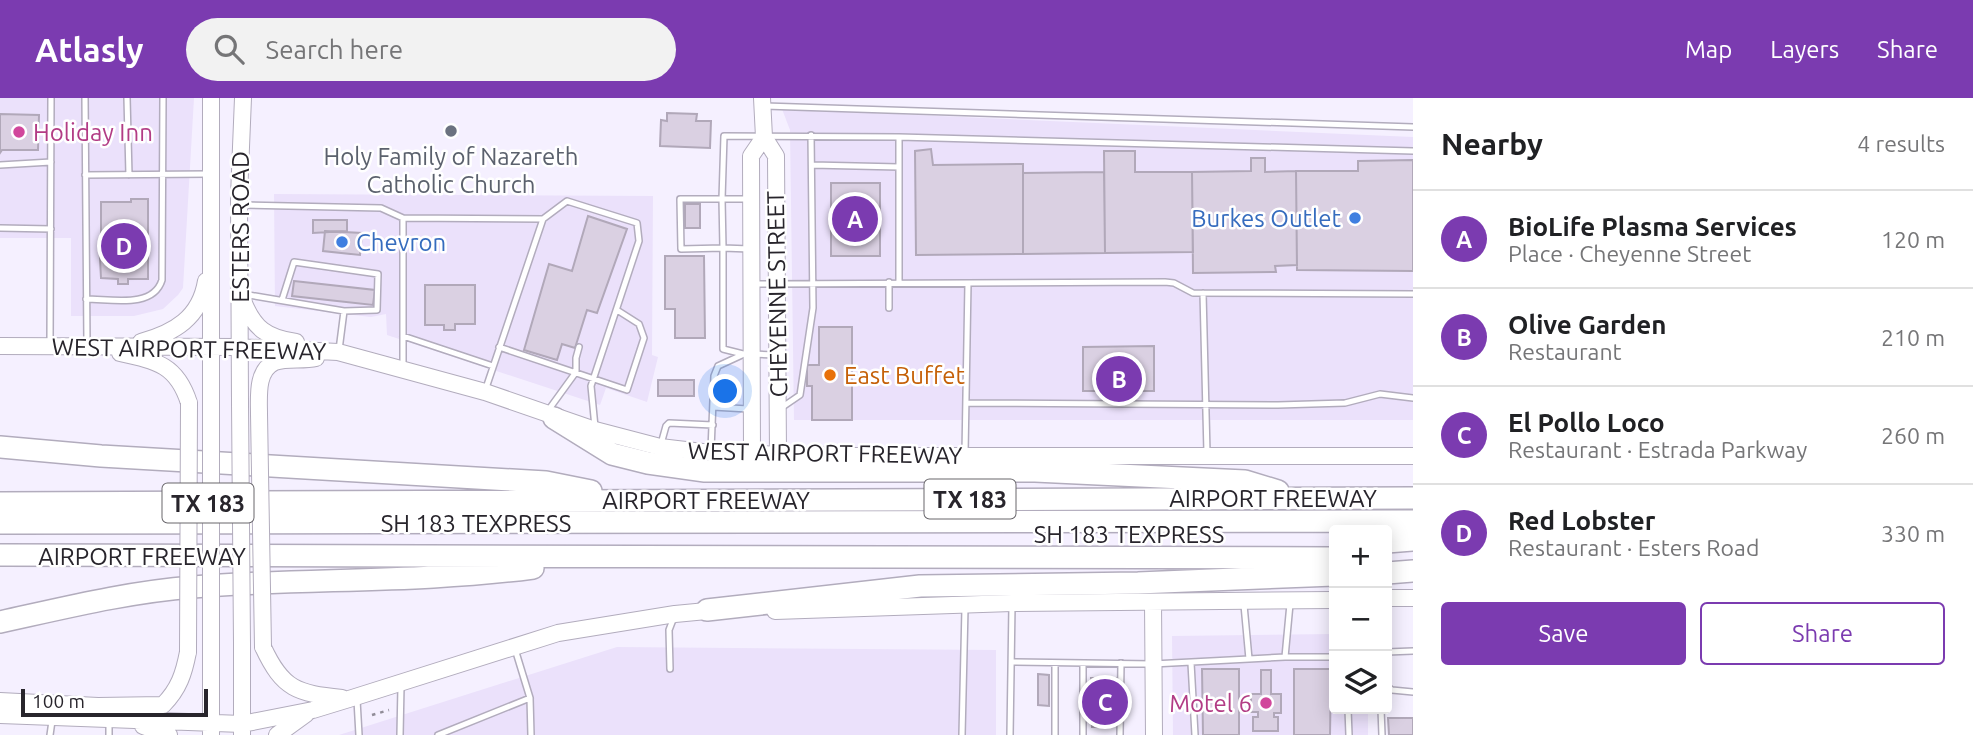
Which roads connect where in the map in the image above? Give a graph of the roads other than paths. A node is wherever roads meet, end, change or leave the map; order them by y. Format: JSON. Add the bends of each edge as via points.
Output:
{"nodes":[{"id":1,"x":51,"y":98,"type":"edge"},
{"id":2,"x":85,"y":98,"type":"edge"},
{"id":3,"x":127,"y":98,"type":"edge"},
{"id":4,"x":163,"y":98,"type":"edge"},
{"id":5,"x":211,"y":98,"type":"edge"},
{"id":6,"x":243,"y":98,"type":"edge"},
{"id":7,"x":762,"y":102,"type":"edge"},
{"id":8,"x":1413,"y":127,"type":"edge"},
{"id":9,"x":811,"y":135,"type":"junction"},
{"id":10,"x":764,"y":137,"type":"junction"},
{"id":11,"x":899,"y":137,"type":"junction"},
{"id":12,"x":1413,"y":151,"type":"edge"},
{"id":13,"x":51,"y":162,"type":"junction"},
{"id":14,"x":0,"y":165,"type":"edge"},
{"id":15,"x":812,"y":165,"type":"junction"},
{"id":16,"x":899,"y":167,"type":"junction"},
{"id":17,"x":209,"y":174,"type":"junction"},
{"id":18,"x":129,"y":175,"type":"junction"},
{"id":19,"x":162,"y":175,"type":"junction"},
{"id":20,"x":85,"y":176,"type":"junction"},
{"id":21,"x":722,"y":199,"type":"junction"},
{"id":22,"x":752,"y":199,"type":"junction"},
{"id":23,"x":239,"y":205,"type":"junction"},
{"id":24,"x":403,"y":218,"type":"junction"},
{"id":25,"x":543,"y":219,"type":"junction"},
{"id":26,"x":0,"y":228,"type":"edge"},
{"id":27,"x":51,"y":229,"type":"junction"},
{"id":28,"x":723,"y":248,"type":"junction"},
{"id":29,"x":752,"y":248,"type":"junction"},
{"id":30,"x":210,"y":254,"type":"junction"},
{"id":31,"x":813,"y":282,"type":"junction"},
{"id":32,"x":889,"y":282,"type":"junction"},
{"id":33,"x":899,"y":282,"type":"junction"},
{"id":34,"x":776,"y":283,"type":"junction"},
{"id":35,"x":968,"y":283,"type":"junction"},
{"id":36,"x":752,"y":284,"type":"junction"},
{"id":37,"x":240,"y":293,"type":"junction"},
{"id":38,"x":1203,"y":293,"type":"junction"},
{"id":39,"x":1413,"y":294,"type":"edge"},
{"id":40,"x":86,"y":299,"type":"junction"},
{"id":41,"x":282,"y":300,"type":"junction"},
{"id":42,"x":888,"y":308,"type":"dead end"},
{"id":43,"x":617,"y":310,"type":"junction"},
{"id":44,"x":344,"y":312,"type":"junction"},
{"id":45,"x":403,"y":336,"type":"junction"},
{"id":46,"x":597,"y":340,"type":"dead end"},
{"id":47,"x":606,"y":343,"type":"junction"},
{"id":48,"x":0,"y":346,"type":"edge"},
{"id":49,"x":50,"y":346,"type":"junction"},
{"id":50,"x":126,"y":346,"type":"junction"},
{"id":51,"x":211,"y":346,"type":"junction"},
{"id":52,"x":238,"y":346,"type":"junction"},
{"id":53,"x":579,"y":346,"type":"dead end"},
{"id":54,"x":87,"y":347,"type":"junction"},
{"id":55,"x":499,"y":347,"type":"junction"},
{"id":56,"x":338,"y":352,"type":"junction"},
{"id":57,"x":748,"y":354,"type":"junction"},
{"id":58,"x":778,"y":355,"type":"junction"},
{"id":59,"x":493,"y":366,"type":"junction"},
{"id":60,"x":403,"y":369,"type":"junction"},
{"id":61,"x":576,"y":373,"type":"junction"},
{"id":62,"x":593,"y":379,"type":"junction"},
{"id":63,"x":485,"y":392,"type":"junction"},
{"id":64,"x":1413,"y":398,"type":"edge"},
{"id":65,"x":968,"y":403,"type":"junction"},
{"id":66,"x":1206,"y":403,"type":"junction"},
{"id":67,"x":713,"y":407,"type":"junction"},
{"id":68,"x":752,"y":410,"type":"junction"},
{"id":69,"x":779,"y":410,"type":"junction"},
{"id":70,"x":550,"y":416,"type":"junction"},
{"id":71,"x":713,"y":425,"type":"junction"},
{"id":72,"x":595,"y":430,"type":"junction"},
{"id":73,"x":0,"y":447,"type":"edge"},
{"id":74,"x":660,"y":447,"type":"junction"},
{"id":75,"x":711,"y":453,"type":"junction"},
{"id":76,"x":752,"y":454,"type":"junction"},
{"id":77,"x":778,"y":455,"type":"junction"},
{"id":78,"x":965,"y":456,"type":"junction"},
{"id":79,"x":1207,"y":456,"type":"junction"},
{"id":80,"x":1413,"y":456,"type":"edge"},
{"id":81,"x":0,"y":495,"type":"edge"},
{"id":82,"x":1303,"y":498,"type":"junction"},
{"id":83,"x":1413,"y":498,"type":"edge"},
{"id":84,"x":636,"y":499,"type":"junction"},
{"id":85,"x":0,"y":503,"type":"edge"},
{"id":86,"x":40,"y":503,"type":"junction"},
{"id":87,"x":1413,"y":522,"type":"edge"},
{"id":88,"x":0,"y":523,"type":"edge"},
{"id":89,"x":1329,"y":534,"type":"edge"},
{"id":90,"x":1392,"y":534,"type":"edge"},
{"id":91,"x":1413,"y":534,"type":"edge"},
{"id":92,"x":0,"y":535,"type":"edge"},
{"id":93,"x":1413,"y":540,"type":"edge"},
{"id":94,"x":1392,"y":542,"type":"edge"},
{"id":95,"x":1329,"y":548,"type":"edge"},
{"id":96,"x":0,"y":555,"type":"edge"},
{"id":97,"x":612,"y":557,"type":"junction"},
{"id":98,"x":1235,"y":557,"type":"junction"},
{"id":99,"x":1329,"y":558,"type":"edge"},
{"id":100,"x":1392,"y":559,"type":"edge"},
{"id":101,"x":1413,"y":560,"type":"edge"},
{"id":102,"x":1413,"y":571,"type":"edge"},
{"id":103,"x":1392,"y":573,"type":"edge"},
{"id":104,"x":1329,"y":575,"type":"edge"},
{"id":105,"x":1392,"y":598,"type":"edge"},
{"id":106,"x":1413,"y":598,"type":"edge"},
{"id":107,"x":1329,"y":600,"type":"edge"},
{"id":108,"x":1153,"y":602,"type":"junction"},
{"id":109,"x":1243,"y":602,"type":"junction"},
{"id":110,"x":1290,"y":602,"type":"junction"},
{"id":111,"x":1012,"y":603,"type":"junction"},
{"id":112,"x":965,"y":604,"type":"junction"},
{"id":113,"x":708,"y":610,"type":"junction"},
{"id":114,"x":675,"y":614,"type":"junction"},
{"id":115,"x":0,"y":622,"type":"edge"},
{"id":116,"x":514,"y":647,"type":"junction"},
{"id":117,"x":1413,"y":651,"type":"edge"},
{"id":118,"x":1392,"y":652,"type":"edge"},
{"id":119,"x":1285,"y":657,"type":"junction"},
{"id":120,"x":1329,"y":657,"type":"edge"},
{"id":121,"x":1249,"y":659,"type":"junction"},
{"id":122,"x":1012,"y":662,"type":"junction"},
{"id":123,"x":1055,"y":663,"type":"junction"},
{"id":124,"x":1083,"y":663,"type":"junction"},
{"id":125,"x":1121,"y":663,"type":"junction"},
{"id":126,"x":1191,"y":663,"type":"junction"},
{"id":127,"x":1153,"y":664,"type":"junction"},
{"id":128,"x":670,"y":668,"type":"dead end"},
{"id":129,"x":401,"y":683,"type":"junction"},
{"id":130,"x":1392,"y":690,"type":"edge"},
{"id":131,"x":1413,"y":692,"type":"edge"},
{"id":132,"x":353,"y":698,"type":"junction"},
{"id":133,"x":530,"y":698,"type":"junction"},
{"id":134,"x":0,"y":701,"type":"edge"},
{"id":135,"x":313,"y":710,"type":"junction"},
{"id":136,"x":1348,"y":714,"type":"edge"},
{"id":137,"x":1381,"y":714,"type":"edge"},
{"id":138,"x":0,"y":715,"type":"edge"},
{"id":139,"x":52,"y":718,"type":"junction"},
{"id":140,"x":114,"y":725,"type":"edge"},
{"id":141,"x":211,"y":729,"type":"edge"},
{"id":142,"x":242,"y":729,"type":"edge"},
{"id":143,"x":50,"y":735,"type":"edge"},
{"id":144,"x":169,"y":735,"type":"edge"},
{"id":145,"x":277,"y":735,"type":"edge"},
{"id":146,"x":359,"y":735,"type":"edge"},
{"id":147,"x":400,"y":735,"type":"edge"},
{"id":148,"x":439,"y":735,"type":"edge"},
{"id":149,"x":531,"y":735,"type":"edge"},
{"id":150,"x":962,"y":735,"type":"edge"},
{"id":151,"x":1010,"y":735,"type":"edge"},
{"id":152,"x":1055,"y":735,"type":"edge"},
{"id":153,"x":1083,"y":735,"type":"edge"},
{"id":154,"x":1121,"y":735,"type":"edge"},
{"id":155,"x":1154,"y":735,"type":"edge"},
{"id":156,"x":1195,"y":735,"type":"edge"},
{"id":157,"x":1349,"y":735,"type":"edge"},
{"id":158,"x":1382,"y":735,"type":"edge"}],
"edges":[{"from":1,"to":13,"type":"lane"},
{"from":2,"to":20,"type":"lane"},
{"from":3,"to":18,"type":"lane"},
{"from":4,"to":19,"type":"lane"},
{"from":5,"to":17,"type":"main road","name":"ESTERS ROAD"},
{"from":6,"to":23,"type":"main road","name":"ESTERS ROAD"},
{"from":7,"to":8,"type":"lane"},
{"from":7,"to":10,"type":"main road","name":"CHEYENNE STREET"},
{"from":9,"to":10,"type":"lane"},
{"from":9,"to":11,"type":"lane"},
{"from":9,"to":15,"type":"lane"},
{"from":10,"to":21,"type":"lane","via":[[724,136]]},
{"from":10,"to":22,"type":"main road","name":"CHEYENNE STREET","via":[[751,156]]},
{"from":10,"to":34,"type":"main road","name":"CHEYENNE STREET","via":[[776,156]]},
{"from":11,"to":12,"type":"lane"},
{"from":11,"to":16,"type":"lane"},
{"from":13,"to":14,"type":"lane"},
{"from":13,"to":27,"type":"lane"},
{"from":15,"to":16,"type":"lane"},
{"from":15,"to":31,"type":"lane"},
{"from":16,"to":33,"type":"lane"},
{"from":17,"to":19,"type":"lane"},
{"from":17,"to":30,"type":"main road","name":"ESTERS ROAD"},
{"from":18,"to":19,"type":"lane"},
{"from":18,"to":20,"type":"lane"},
{"from":19,"to":40,"type":"lane","via":[[159,290],[145,299]]},
{"from":20,"to":40,"type":"lane"},
{"from":21,"to":22,"type":"lane"},
{"from":21,"to":28,"type":"lane"},
{"from":21,"to":28,"type":"lane","via":[[681,199],[681,249]]},
{"from":22,"to":29,"type":"main road","name":"CHEYENNE STREET"},
{"from":23,"to":24,"type":"lane","via":[[381,208]]},
{"from":23,"to":37,"type":"main road","name":"ESTERS ROAD"},
{"from":24,"to":25,"type":"lane"},
{"from":24,"to":45,"type":"lane"},
{"from":25,"to":43,"type":"lane","via":[[567,201],[637,223],[639,242]]},
{"from":25,"to":55,"type":"lane"},
{"from":26,"to":27,"type":"lane"},
{"from":27,"to":49,"type":"lane"},
{"from":28,"to":29,"type":"lane"},
{"from":28,"to":57,"type":"lane","via":[[723,349]]},
{"from":29,"to":36,"type":"main road","name":"CHEYENNE STREET"},
{"from":30,"to":50,"type":"main road","via":[[205,289],[193,313],[177,330]]},
{"from":30,"to":51,"type":"main road","name":"ESTERS ROAD"},
{"from":31,"to":32,"type":"lane"},
{"from":31,"to":34,"type":"lane"},
{"from":31,"to":69,"type":"lane","via":[[800,395]]},
{"from":32,"to":33,"type":"lane"},
{"from":32,"to":42,"type":"lane"},
{"from":33,"to":35,"type":"lane"},
{"from":34,"to":36,"type":"lane"},
{"from":34,"to":58,"type":"main road","name":"CHEYENNE STREET"},
{"from":35,"to":38,"type":"lane","via":[[1165,282]]},
{"from":35,"to":65,"type":"lane"},
{"from":36,"to":57,"type":"main road","name":"CHEYENNE STREET"},
{"from":37,"to":41,"type":"lane"},
{"from":37,"to":52,"type":"main road","name":"ESTERS ROAD"},
{"from":37,"to":56,"type":"main road","via":[[251,320],[267,334]]},
{"from":38,"to":39,"type":"lane"},
{"from":38,"to":66,"type":"lane"},
{"from":40,"to":54,"type":"lane"},
{"from":41,"to":44,"type":"lane"},
{"from":41,"to":44,"type":"lane","via":[[294,262],[378,274],[377,310]]},
{"from":43,"to":47,"type":"lane"},
{"from":43,"to":62,"type":"lane","via":[[639,324],[643,338],[627,390]]},
{"from":44,"to":56,"type":"lane"},
{"from":45,"to":59,"type":"lane"},
{"from":45,"to":60,"type":"lane"},
{"from":46,"to":47,"type":"lane"},
{"from":47,"to":62,"type":"lane"},
{"from":48,"to":49,"type":"main road","name":"WEST AIRPORT FREEWAY"},
{"from":49,"to":54,"type":"main road","name":"WEST AIRPORT FREEWAY"},
{"from":50,"to":51,"type":"main road","name":"WEST AIRPORT FREEWAY"},
{"from":50,"to":54,"type":"main road","name":"WEST AIRPORT FREEWAY"},
{"from":51,"to":52,"type":"main road","name":"WEST AIRPORT FREEWAY"},
{"from":51,"to":141,"type":"main road","name":"ESTERS ROAD","bridge":true},
{"from":52,"to":56,"type":"main road","name":"WEST AIRPORT FREEWAY"},
{"from":52,"to":142,"type":"main road","name":"ESTERS ROAD","bridge":true},
{"from":53,"to":61,"type":"lane"},
{"from":54,"to":134,"type":"main road","bridge":true,"via":[[168,367],[183,384],[189,403],[188,652],[184,675],[163,705]]},
{"from":55,"to":59,"type":"lane"},
{"from":55,"to":61,"type":"lane"},
{"from":56,"to":60,"type":"main road","name":"WEST AIRPORT FREEWAY"},
{"from":56,"to":132,"type":"main road","bridge":true,"via":[[275,362],[263,372],[259,391],[263,647],[274,671],[288,684],[308,695]]},
{"from":57,"to":58,"type":"lane"},
{"from":57,"to":67,"type":"lane","via":[[718,366]]},
{"from":57,"to":68,"type":"main road","name":"CHEYENNE STREET"},
{"from":58,"to":69,"type":"main road","name":"CHEYENNE STREET"},
{"from":59,"to":63,"type":"lane"},
{"from":60,"to":63,"type":"main road","name":"WEST AIRPORT FREEWAY"},
{"from":61,"to":62,"type":"lane"},
{"from":61,"to":70,"type":"lane"},
{"from":62,"to":72,"type":"lane"},
{"from":63,"to":70,"type":"main road","name":"WEST AIRPORT FREEWAY"},
{"from":64,"to":66,"type":"lane","via":[[1380,394],[1345,403]]},
{"from":65,"to":66,"type":"lane"},
{"from":65,"to":78,"type":"lane"},
{"from":66,"to":79,"type":"lane"},
{"from":67,"to":68,"type":"lane"},
{"from":67,"to":71,"type":"lane"},
{"from":68,"to":76,"type":"main road","name":"CHEYENNE STREET"},
{"from":69,"to":77,"type":"main road","name":"CHEYENNE STREET"},
{"from":70,"to":72,"type":"main road","name":"WEST AIRPORT FREEWAY"},
{"from":70,"to":82,"type":"highway","via":[[612,454],[705,471],[1075,473],[1245,481]]},
{"from":71,"to":74,"type":"lane","via":[[669,422]]},
{"from":71,"to":75,"type":"lane"},
{"from":72,"to":74,"type":"main road","name":"WEST AIRPORT FREEWAY"},
{"from":73,"to":84,"type":"highway","via":[[546,482]]},
{"from":74,"to":75,"type":"main road","name":"WEST AIRPORT FREEWAY"},
{"from":75,"to":76,"type":"main road","name":"WEST AIRPORT FREEWAY"},
{"from":76,"to":77,"type":"main road","name":"WEST AIRPORT FREEWAY"},
{"from":77,"to":78,"type":"main road","name":"WEST AIRPORT FREEWAY"},
{"from":78,"to":79,"type":"main road","name":"WEST AIRPORT FREEWAY"},
{"from":79,"to":80,"type":"main road","name":"WEST AIRPORT FREEWAY"},
{"from":81,"to":86,"type":"highway"},
{"from":82,"to":83,"type":"highway","name":"AIRPORT FREEWAY","number":"TX 183"},
{"from":82,"to":84,"type":"highway","name":"AIRPORT FREEWAY","number":"TX 183"},
{"from":84,"to":86,"type":"highway","name":"AIRPORT FREEWAY","number":"TX 183"},
{"from":85,"to":86,"type":"highway","name":"AIRPORT FREEWAY","number":"TX 183"},
{"from":87,"to":88,"type":"highway","name":"SH 183 TEXPRESS"},
{"from":89,"to":92,"type":"highway","name":"SH 183 TEXPRESS"},
{"from":90,"to":91,"type":"highway"},
{"from":93,"to":94,"type":"highway"},
{"from":95,"to":98,"type":"highway"},
{"from":96,"to":97,"type":"highway","name":"AIRPORT FREEWAY","number":"TX 183"},
{"from":97,"to":98,"type":"highway","name":"AIRPORT FREEWAY","number":"TX 183"},
{"from":97,"to":115,"type":"highway","via":[[477,576],[168,590]]},
{"from":98,"to":99,"type":"highway","name":"AIRPORT FREEWAY","number":"TX 183"},
{"from":100,"to":101,"type":"highway"},
{"from":102,"to":103,"type":"highway"},
{"from":104,"to":113,"type":"highway","via":[[920,586]]},
{"from":105,"to":106,"type":"main road"},
{"from":107,"to":110,"type":"main road"},
{"from":108,"to":109,"type":"main road"},
{"from":108,"to":111,"type":"main road"},
{"from":108,"to":127,"type":"main road"},
{"from":109,"to":110,"type":"main road"},
{"from":109,"to":121,"type":"lane"},
{"from":110,"to":119,"type":"lane"},
{"from":111,"to":112,"type":"main road"},
{"from":111,"to":122,"type":"lane"},
{"from":112,"to":113,"type":"main road"},
{"from":112,"to":150,"type":"lane"},
{"from":113,"to":114,"type":"main road"},
{"from":114,"to":116,"type":"main road","via":[[558,633]]},
{"from":114,"to":128,"type":"lane","via":[[669,630]]},
{"from":116,"to":129,"type":"main road"},
{"from":116,"to":133,"type":"lane"},
{"from":117,"to":118,"type":"lane"},
{"from":119,"to":120,"type":"lane"},
{"from":119,"to":121,"type":"lane"},
{"from":121,"to":126,"type":"lane"},
{"from":122,"to":123,"type":"lane"},
{"from":122,"to":151,"type":"lane"},
{"from":123,"to":124,"type":"lane"},
{"from":123,"to":152,"type":"lane"},
{"from":124,"to":125,"type":"lane"},
{"from":124,"to":153,"type":"lane"},
{"from":125,"to":127,"type":"lane"},
{"from":125,"to":154,"type":"lane"},
{"from":126,"to":127,"type":"lane"},
{"from":126,"to":156,"type":"lane"},
{"from":127,"to":155,"type":"main road"},
{"from":129,"to":132,"type":"main road"},
{"from":129,"to":147,"type":"lane"},
{"from":130,"to":131,"type":"lane"},
{"from":132,"to":135,"type":"main road"},
{"from":132,"to":146,"type":"lane"},
{"from":133,"to":148,"type":"lane"},
{"from":133,"to":149,"type":"lane"},
{"from":135,"to":142,"type":"main road"},
{"from":135,"to":145,"type":"main road"},
{"from":136,"to":157,"type":"lane"},
{"from":137,"to":158,"type":"lane"},
{"from":138,"to":139,"type":"main road"},
{"from":139,"to":140,"type":"main road"},
{"from":139,"to":143,"type":"lane"},
{"from":140,"to":141,"type":"main road"},
{"from":140,"to":144,"type":"main road"},
{"from":141,"to":142,"type":"main road"}]}
